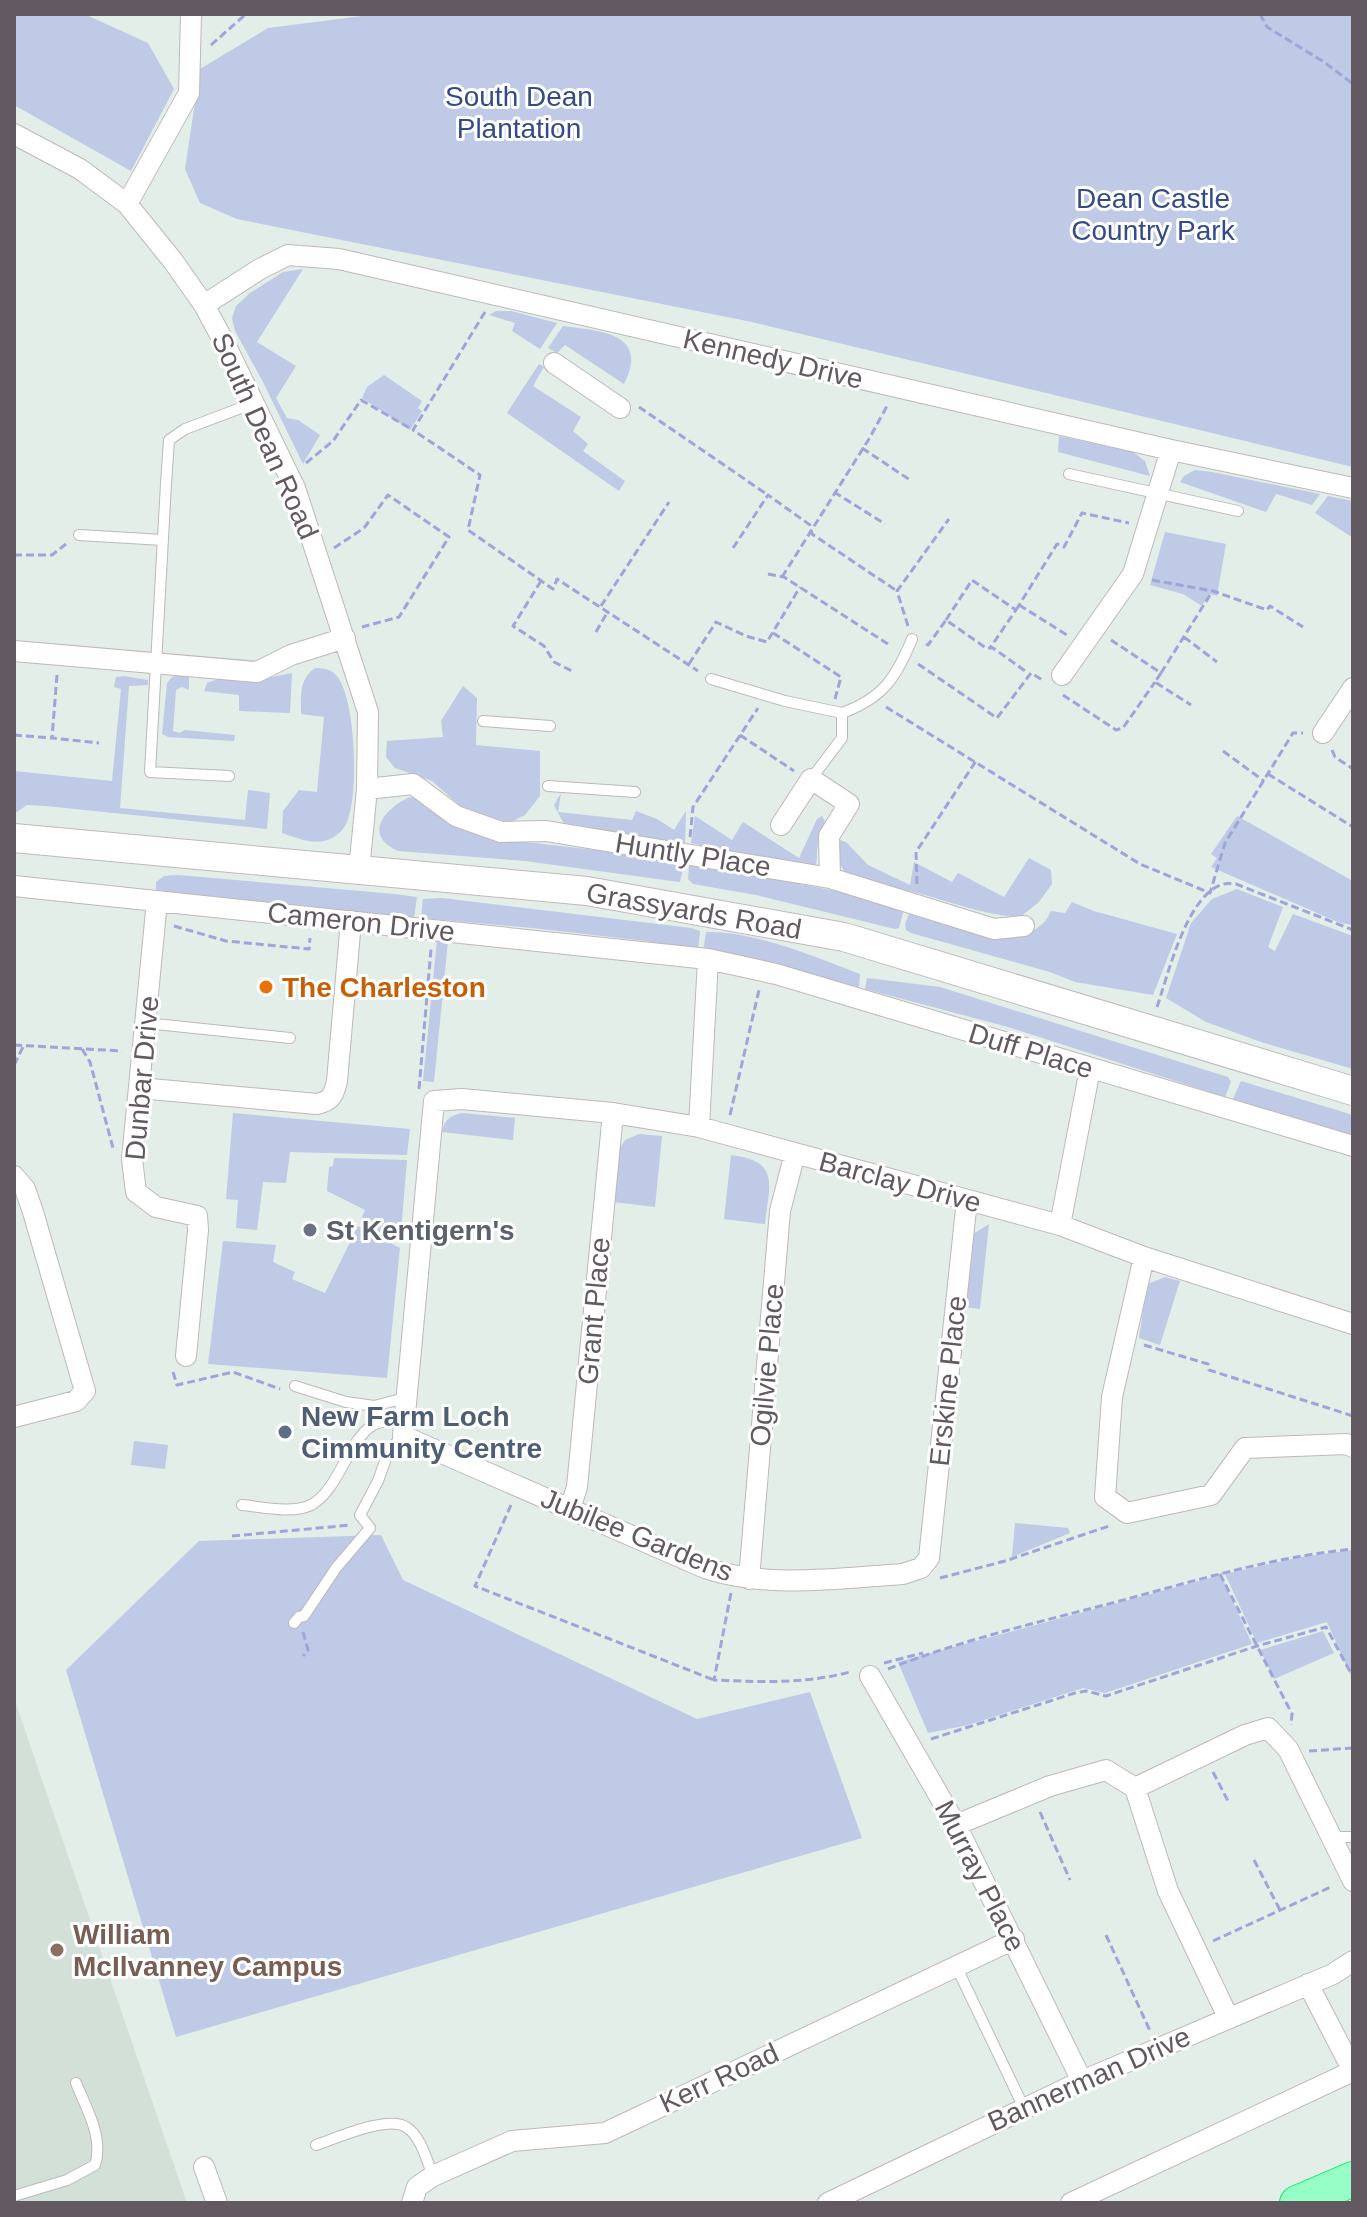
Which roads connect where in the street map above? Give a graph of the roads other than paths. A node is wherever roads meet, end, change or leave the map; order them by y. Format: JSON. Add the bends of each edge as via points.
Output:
{"nodes":[{"id":1,"x":191,"y":14,"type":"edge"},
{"id":2,"x":14,"y":134,"type":"edge"},
{"id":3,"x":127,"y":204,"type":"junction"},
{"id":4,"x":204,"y":305,"type":"junction"},
{"id":5,"x":554,"y":363,"type":"dead end"},
{"id":6,"x":254,"y":403,"type":"junction"},
{"id":7,"x":629,"y":407,"type":"road end"},
{"id":8,"x":1171,"y":450,"type":"junction"},
{"id":9,"x":1069,"y":474,"type":"dead end"},
{"id":10,"x":1353,"y":488,"type":"edge"},
{"id":11,"x":1157,"y":495,"type":"junction"},
{"id":12,"x":1238,"y":511,"type":"dead end"},
{"id":13,"x":79,"y":535,"type":"road end"},
{"id":14,"x":163,"y":540,"type":"junction"},
{"id":15,"x":344,"y":635,"type":"junction"},
{"id":16,"x":912,"y":639,"type":"road end"},
{"id":17,"x":14,"y":651,"type":"edge"},
{"id":18,"x":157,"y":664,"type":"junction"},
{"id":19,"x":1062,"y":675,"type":"dead end"},
{"id":20,"x":711,"y":679,"type":"road end"},
{"id":21,"x":1353,"y":688,"type":"edge"},
{"id":22,"x":837,"y":712,"type":"junction"},
{"id":23,"x":483,"y":721,"type":"dead end"},
{"id":24,"x":550,"y":726,"type":"dead end"},
{"id":25,"x":1323,"y":733,"type":"road end"},
{"id":26,"x":229,"y":776,"type":"dead end"},
{"id":27,"x":811,"y":779,"type":"junction"},
{"id":28,"x":548,"y":786,"type":"dead end"},
{"id":29,"x":367,"y":789,"type":"junction"},
{"id":30,"x":635,"y":792,"type":"dead end"},
{"id":31,"x":781,"y":825,"type":"dead end"},
{"id":32,"x":14,"y":838,"type":"edge"},
{"id":33,"x":359,"y":870,"type":"junction"},
{"id":34,"x":830,"y":878,"type":"junction"},
{"id":35,"x":14,"y":886,"type":"edge"},
{"id":36,"x":156,"y":911,"type":"junction"},
{"id":37,"x":351,"y":921,"type":"junction"},
{"id":38,"x":1024,"y":926,"type":"dead end"},
{"id":39,"x":708,"y":959,"type":"junction"},
{"id":40,"x":146,"y":1023,"type":"junction"},
{"id":41,"x":290,"y":1038,"type":"dead end"},
{"id":42,"x":1090,"y":1069,"type":"junction"},
{"id":43,"x":139,"y":1088,"type":"junction"},
{"id":44,"x":1353,"y":1091,"type":"edge"},
{"id":45,"x":613,"y":1113,"type":"junction"},
{"id":46,"x":699,"y":1127,"type":"junction"},
{"id":47,"x":1353,"y":1146,"type":"edge"},
{"id":48,"x":795,"y":1153,"type":"junction"},
{"id":49,"x":14,"y":1176,"type":"edge"},
{"id":50,"x":967,"y":1200,"type":"junction"},
{"id":51,"x":1060,"y":1225,"type":"junction"},
{"id":52,"x":1144,"y":1257,"type":"junction"},
{"id":53,"x":1353,"y":1324,"type":"edge"},
{"id":54,"x":186,"y":1356,"type":"road end"},
{"id":55,"x":299,"y":1387,"type":"road end"},
{"id":56,"x":405,"y":1398,"type":"junction"},
{"id":57,"x":14,"y":1417,"type":"edge"},
{"id":58,"x":404,"y":1428,"type":"junction"},
{"id":59,"x":1353,"y":1447,"type":"edge"},
{"id":60,"x":242,"y":1505,"type":"dead end"},
{"id":61,"x":570,"y":1509,"type":"junction"},
{"id":62,"x":928,"y":1563,"type":"joint"},
{"id":63,"x":741,"y":1578,"type":"junction"},
{"id":64,"x":296,"y":1620,"type":"road end"},
{"id":65,"x":870,"y":1670,"type":"road end"},
{"id":66,"x":1135,"y":1788,"type":"junction"},
{"id":67,"x":956,"y":1825,"type":"junction"},
{"id":68,"x":1331,"y":1837,"type":"junction"},
{"id":69,"x":1353,"y":1837,"type":"edge"},
{"id":70,"x":1352,"y":1879,"type":"edge"},
{"id":71,"x":1014,"y":1939,"type":"junction"},
{"id":72,"x":1353,"y":1961,"type":"edge"},
{"id":73,"x":956,"y":1966,"type":"junction"},
{"id":74,"x":1308,"y":1984,"type":"junction"},
{"id":75,"x":1228,"y":2017,"type":"junction"},
{"id":76,"x":1353,"y":2071,"type":"edge"},
{"id":77,"x":1082,"y":2081,"type":"junction"},
{"id":78,"x":76,"y":2083,"type":"dead end"},
{"id":79,"x":1024,"y":2108,"type":"junction"},
{"id":80,"x":316,"y":2145,"type":"dead end"},
{"id":81,"x":204,"y":2167,"type":"dead end"},
{"id":82,"x":1353,"y":2179,"type":"edge"},
{"id":83,"x":420,"y":2189,"type":"edge"},
{"id":84,"x":14,"y":2196,"type":"edge"},
{"id":85,"x":217,"y":2203,"type":"edge"},
{"id":86,"x":828,"y":2203,"type":"edge"},
{"id":87,"x":1071,"y":2203,"type":"edge"},
{"id":88,"x":1297,"y":2203,"type":"edge"}],
"edges":[{"from":1,"to":3,"type":"street","via":[[189,93]]},
{"from":2,"to":3,"type":"street","name":"South Dean Road","via":[[80,169]]},
{"from":3,"to":4,"type":"street","name":"South Dean Road"},
{"from":4,"to":6,"type":"street","name":"South Dean Road"},
{"from":4,"to":8,"type":"street","name":"Kennedy Drive","via":[[288,255],[339,259]]},
{"from":5,"to":7,"type":"street"},
{"from":6,"to":14,"type":"lane","via":[[169,440]]},
{"from":6,"to":15,"type":"street","name":"South Dean Road","via":[[287,472]]},
{"from":8,"to":10,"type":"street","name":"Kennedy Drive"},
{"from":8,"to":11,"type":"street"},
{"from":9,"to":11,"type":"lane"},
{"from":11,"to":12,"type":"lane"},
{"from":11,"to":19,"type":"street","via":[[1133,574]]},
{"from":13,"to":14,"type":"lane"},
{"from":14,"to":18,"type":"lane"},
{"from":15,"to":18,"type":"street","via":[[257,672]]},
{"from":15,"to":29,"type":"street","name":"South Dean Road","via":[[368,712]]},
{"from":16,"to":22,"type":"lane","via":[[887,686],[873,699]]},
{"from":17,"to":18,"type":"street"},
{"from":18,"to":26,"type":"lane","via":[[150,772]]},
{"from":20,"to":22,"type":"lane"},
{"from":21,"to":25,"type":"street"},
{"from":22,"to":27,"type":"lane","via":[[842,738]]},
{"from":23,"to":24,"type":"lane"},
{"from":27,"to":31,"type":"street"},
{"from":27,"to":34,"type":"street","via":[[849,804],[829,836]]},
{"from":28,"to":30,"type":"lane"},
{"from":29,"to":33,"type":"street","name":"South Dean Road"},
{"from":29,"to":34,"type":"street","name":"Huntly Place","via":[[413,784],[456,816],[501,832],[546,831]]},
{"from":32,"to":33,"type":"main road","name":"Grassyards Road"},
{"from":33,"to":44,"type":"main road","name":"Grassyards Road","via":[[587,891],[844,937]]},
{"from":34,"to":38,"type":"street","name":"Huntly Place","via":[[994,929]]},
{"from":35,"to":36,"type":"street","name":"Cameron Drive"},
{"from":36,"to":37,"type":"street","name":"Cameron Drive"},
{"from":36,"to":40,"type":"street","name":"Dunbar Drive"},
{"from":37,"to":39,"type":"street","name":"Cameron Drive"},
{"from":37,"to":43,"type":"street","via":[[337,1081],[327,1102]]},
{"from":39,"to":42,"type":"street","name":"Duff Place"},
{"from":39,"to":46,"type":"street"},
{"from":40,"to":41,"type":"lane"},
{"from":40,"to":43,"type":"street","name":"Dunbar Drive"},
{"from":42,"to":47,"type":"street","name":"Duff Place"},
{"from":42,"to":51,"type":"street"},
{"from":43,"to":54,"type":"street","name":"Dunbar Drive","via":[[132,1159],[136,1192],[156,1207],[197,1216]]},
{"from":45,"to":46,"type":"street","name":"Barclay Drive"},
{"from":45,"to":56,"type":"street","name":"Barclay Drive","via":[[434,1101]]},
{"from":45,"to":61,"type":"street","name":"Grant Place","via":[[577,1487]]},
{"from":46,"to":48,"type":"street","name":"Barclay Drive"},
{"from":48,"to":50,"type":"street","name":"Barclay Drive"},
{"from":48,"to":63,"type":"street","name":"Ogilvie Place","via":[[780,1211]]},
{"from":49,"to":57,"type":"street","via":[[33,1212],[85,1391],[76,1401]]},
{"from":50,"to":51,"type":"street","name":"Barclay Drive"},
{"from":50,"to":62,"type":"street","name":"Erskine Place"},
{"from":51,"to":52,"type":"street","name":"Barclay Drive"},
{"from":52,"to":53,"type":"street","name":"Barclay Drive"},
{"from":52,"to":59,"type":"street","via":[[1112,1397],[1105,1497],[1127,1513],[1211,1495],[1245,1448]]},
{"from":55,"to":56,"type":"lane","via":[[374,1406]]},
{"from":56,"to":58,"type":"street"},
{"from":58,"to":60,"type":"lane","via":[[372,1425],[313,1504]]},
{"from":58,"to":61,"type":"street","name":"Jubilee Gardens"},
{"from":58,"to":64,"type":"lane","via":[[360,1515],[370,1528]]},
{"from":61,"to":63,"type":"street","name":"Jubilee Gardens","via":[[705,1568]]},
{"from":62,"to":63,"type":"street","name":"Jubilee Gardens","via":[[903,1574]]},
{"from":65,"to":67,"type":"street","name":"Murray Place"},
{"from":66,"to":67,"type":"street","via":[[1106,1770]]},
{"from":66,"to":68,"type":"street","via":[[1268,1728],[1289,1751]]},
{"from":66,"to":75,"type":"street","via":[[1168,1891]]},
{"from":67,"to":71,"type":"street","name":"Murray Place"},
{"from":68,"to":69,"type":"lane"},
{"from":68,"to":70,"type":"street"},
{"from":71,"to":73,"type":"street","name":"Kerr Road"},
{"from":71,"to":77,"type":"street","name":"Murray Place"},
{"from":72,"to":74,"type":"street","name":"Bannerman Drive"},
{"from":73,"to":79,"type":"lane"},
{"from":73,"to":83,"type":"street","name":"Kerr Road","via":[[605,2133],[512,2141]]},
{"from":74,"to":75,"type":"street","name":"Bannerman Drive"},
{"from":74,"to":76,"type":"street"},
{"from":75,"to":77,"type":"street","name":"Bannerman Drive"},
{"from":76,"to":87,"type":"street"},
{"from":77,"to":79,"type":"street","name":"Bannerman Drive"},
{"from":78,"to":84,"type":"lane","via":[[97,2138],[95,2165],[67,2180]]},
{"from":79,"to":86,"type":"street","name":"Bannerman Drive"},
{"from":80,"to":83,"type":"lane","via":[[386,2122],[406,2126],[418,2140]]},
{"from":81,"to":85,"type":"street"},
{"from":82,"to":88,"type":"highway"}]}
